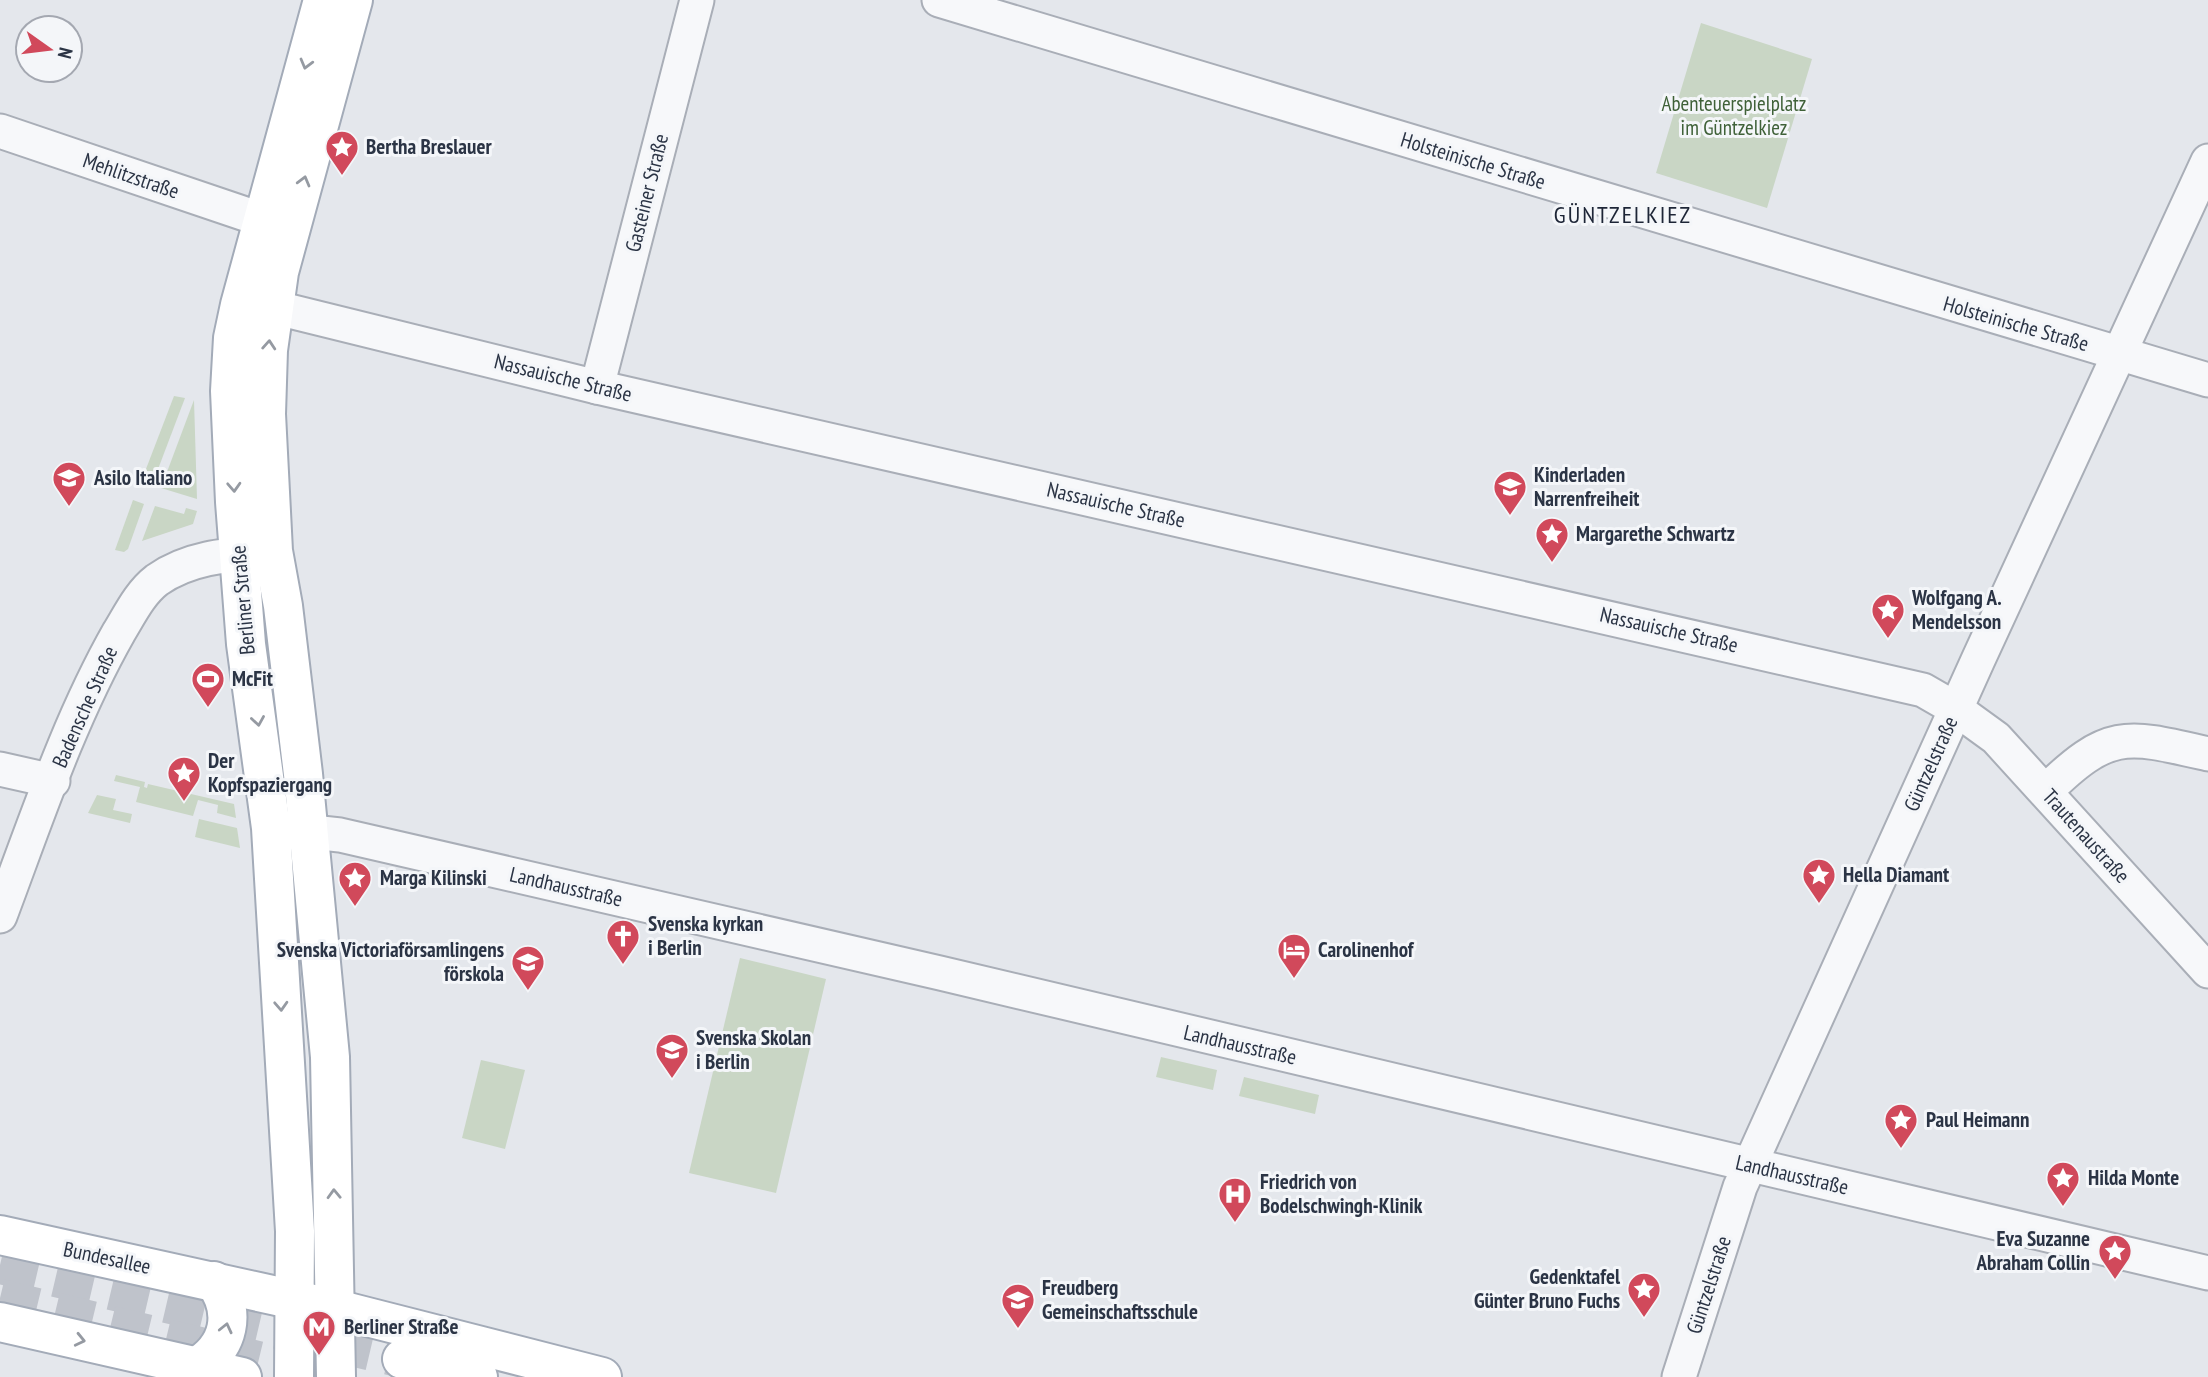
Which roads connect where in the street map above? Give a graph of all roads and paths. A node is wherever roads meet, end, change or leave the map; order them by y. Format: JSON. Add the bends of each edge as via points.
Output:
{"nodes":[{"id":1,"x":323,"y":0,"type":"edge"},
{"id":2,"x":353,"y":0,"type":"edge"},
{"id":3,"x":697,"y":0,"type":"edge"},
{"id":4,"x":939,"y":0,"type":"edge"},
{"id":5,"x":0,"y":131,"type":"edge"},
{"id":6,"x":2208,"y":161,"type":"edge"},
{"id":7,"x":262,"y":220,"type":"junction"},
{"id":8,"x":273,"y":307,"type":"junction"},
{"id":9,"x":2120,"y":354,"type":"junction"},
{"id":10,"x":2208,"y":380,"type":"edge"},
{"id":11,"x":597,"y":387,"type":"junction"},
{"id":12,"x":256,"y":553,"type":"junction"},
{"id":13,"x":1956,"y":709,"type":"junction"},
{"id":14,"x":2208,"y":754,"type":"edge"},
{"id":15,"x":0,"y":769,"type":"edge"},
{"id":16,"x":53,"y":781,"type":"junction"},
{"id":17,"x":2046,"y":790,"type":"junction"},
{"id":18,"x":271,"y":828,"type":"junction"},
{"id":19,"x":309,"y":831,"type":"junction"},
{"id":20,"x":0,"y":916,"type":"edge"},
{"id":21,"x":2208,"y":971,"type":"edge"},
{"id":22,"x":1751,"y":1166,"type":"junction"},
{"id":23,"x":0,"y":1235,"type":"edge"},
{"id":24,"x":2208,"y":1273,"type":"edge"},
{"id":25,"x":214,"y":1281,"type":"junction"},
{"id":26,"x":295,"y":1300,"type":"junction"},
{"id":27,"x":335,"y":1309,"type":"junction"},
{"id":28,"x":0,"y":1322,"type":"edge"},
{"id":29,"x":402,"y":1359,"type":"tunnel mouth"},
{"id":30,"x":196,"y":1367,"type":"junction"},
{"id":31,"x":242,"y":1377,"type":"edge"},
{"id":32,"x":294,"y":1377,"type":"edge"},
{"id":33,"x":336,"y":1377,"type":"edge"},
{"id":34,"x":478,"y":1377,"type":"edge"},
{"id":35,"x":602,"y":1377,"type":"edge"},
{"id":36,"x":1679,"y":1377,"type":"edge"}],
"edges":[{"from":1,"to":7,"type":"main road","name":"Berliner Straße","one_way":true},
{"from":8,"to":2,"type":"main road","name":"Berliner Straße","one_way":true},
{"from":3,"to":11,"type":"street","name":"Gasteiner Straße"},
{"from":4,"to":9,"type":"street","name":"Holsteinische Straße"},
{"from":5,"to":7,"type":"street","name":"Mehlitzstraße"},
{"from":6,"to":9,"type":"street","name":"Güntzelstraße"},
{"from":7,"to":12,"type":"main road","name":"Berliner Straße","one_way":true,"via":[[233,338],[231,420]]},
{"from":8,"to":11,"type":"street","name":"Nassauische Straße"},
{"from":12,"to":8,"type":"main road","name":"Berliner Straße","one_way":true},
{"from":9,"to":10,"type":"street","name":"Holsteinische Straße"},
{"from":9,"to":13,"type":"street","name":"Güntzelstraße"},
{"from":11,"to":13,"type":"street","name":"Nassauische Straße","via":[[1804,661],[1912,687]]},
{"from":12,"to":16,"type":"street","name":"Badensche Straße","via":[[209,557],[171,571],[139,598],[92,682]]},
{"from":12,"to":18,"type":"main road","name":"Berliner Straße","one_way":true,"via":[[246,644]]},
{"from":12,"to":19,"type":"main road","name":"Berliner Straße","via":[[283,606]]},
{"from":13,"to":17,"type":"street","name":"Trautenaustraße","via":[[1996,738]]},
{"from":13,"to":22,"type":"street","name":"Güntzelstraße"},
{"from":14,"to":17,"type":"street","via":[[2132,740],[2102,745],[2079,758]]},
{"from":15,"to":16,"type":"street"},
{"from":16,"to":20,"type":"street","name":"Badensche Straße"},
{"from":17,"to":21,"type":"street","name":"Trautenaustraße"},
{"from":18,"to":19,"type":"street","name":"Landhausstraße"},
{"from":18,"to":26,"type":"main road","name":"Berliner Straße","one_way":true},
{"from":19,"to":22,"type":"street","name":"Landhausstraße","via":[[352,837],[950,975]]},
{"from":27,"to":19,"type":"main road","name":"Berliner Straße","one_way":true,"via":[[330,1057]]},
{"from":22,"to":24,"type":"street","name":"Landhausstraße"},
{"from":22,"to":36,"type":"street","name":"Güntzelstraße","via":[[1740,1187]]},
{"from":23,"to":25,"type":"main road","name":"Bundesallee"},
{"from":25,"to":26,"type":"main road","name":"Bundesallee"},
{"from":30,"to":25,"type":"main road","one_way":true,"via":[[215,1353],[227,1330],[227,1304]]},
{"from":26,"to":27,"type":"main road","name":"Bundesallee"},
{"from":26,"to":32,"type":"main road","name":"Berliner Straße"},
{"from":27,"to":33,"type":"main road","name":"Berliner Straße"},
{"from":27,"to":35,"type":"main road","name":"Bundesallee"},
{"from":28,"to":30,"type":"main road","one_way":true},
{"from":29,"to":34,"type":"main road"},
{"from":30,"to":31,"type":"main road"}]}
